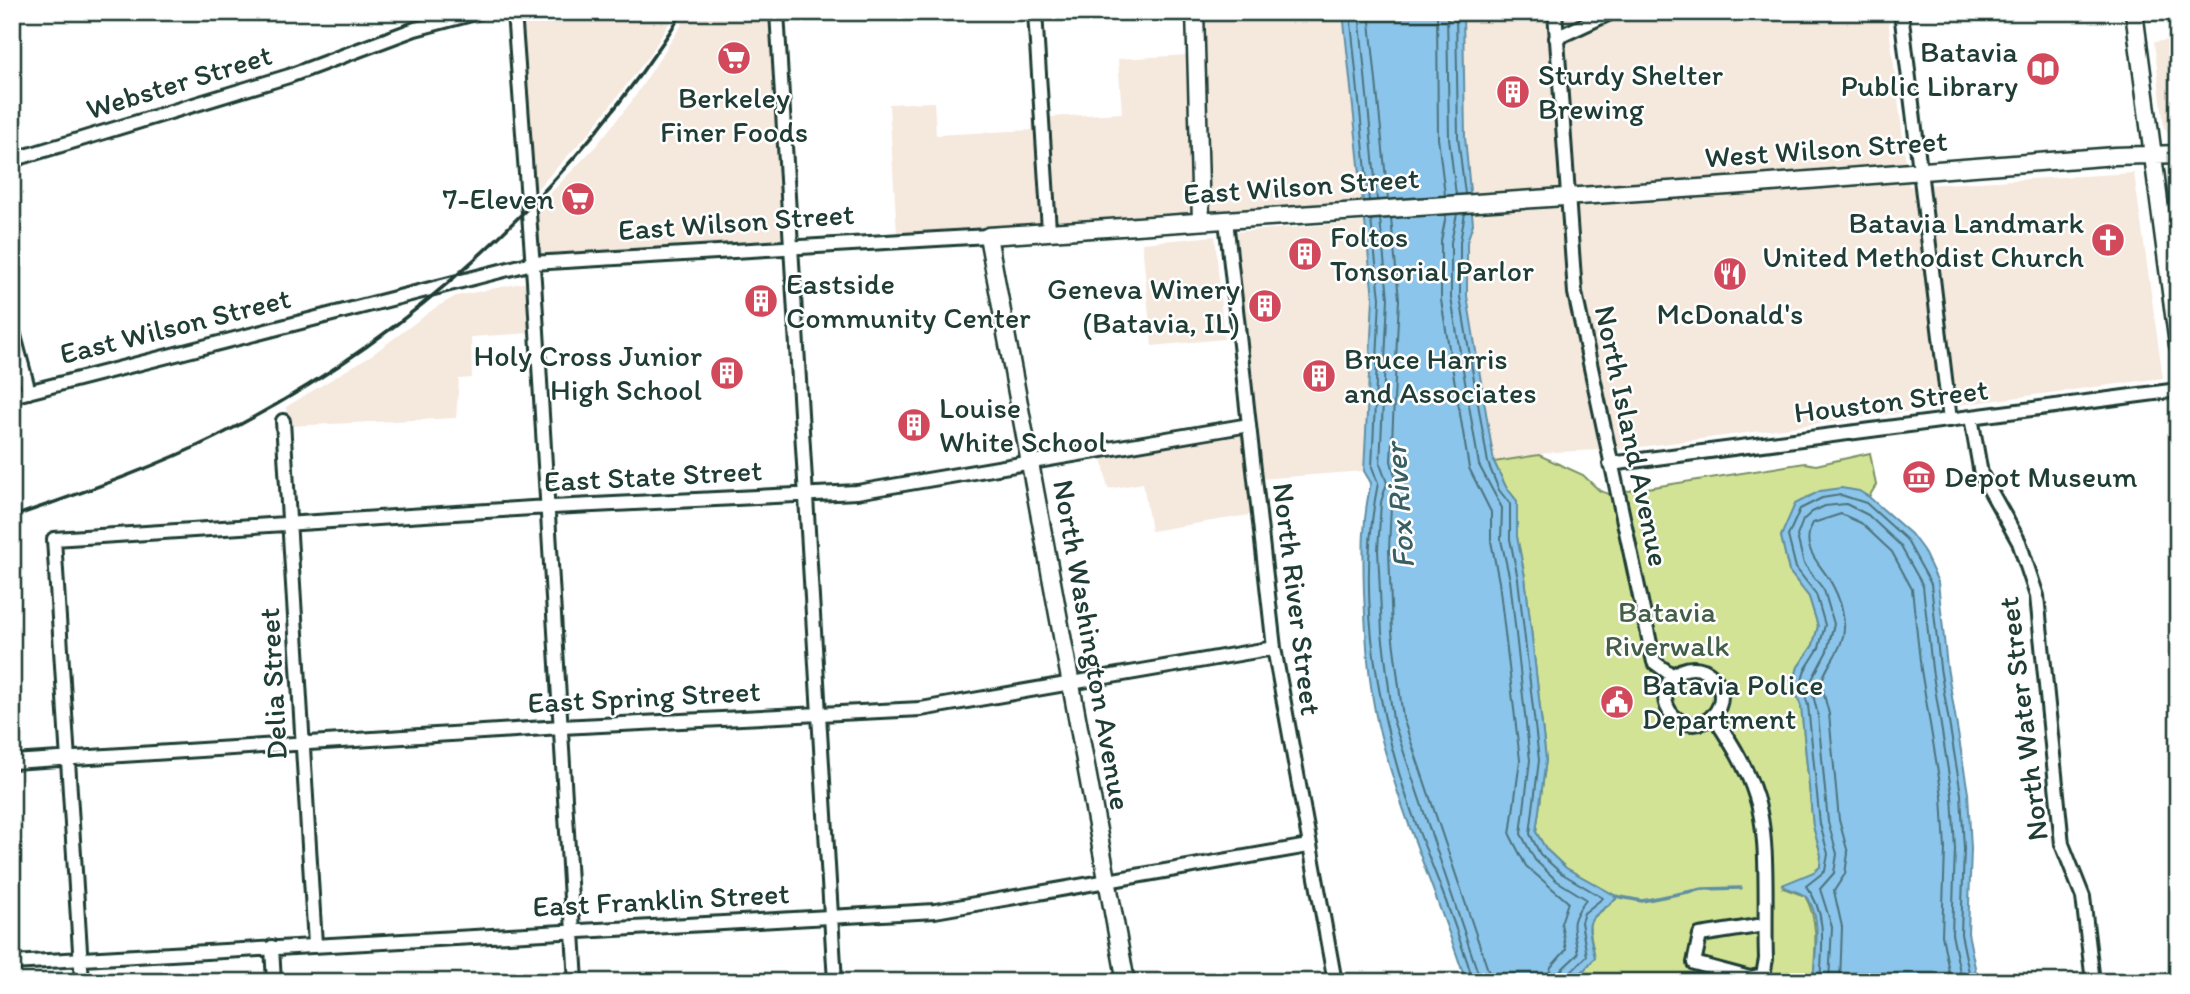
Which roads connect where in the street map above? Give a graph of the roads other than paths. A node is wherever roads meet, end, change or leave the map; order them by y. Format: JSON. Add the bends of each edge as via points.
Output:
{"nodes":[{"id":1,"x":479,"y":12,"type":"edge"},
{"id":2,"x":514,"y":12,"type":"edge"},
{"id":3,"x":777,"y":12,"type":"edge"},
{"id":4,"x":1035,"y":12,"type":"edge"},
{"id":5,"x":1195,"y":12,"type":"edge"},
{"id":6,"x":1555,"y":12,"type":"edge"},
{"id":7,"x":1612,"y":12,"type":"edge"},
{"id":8,"x":1902,"y":12,"type":"edge"},
{"id":9,"x":2134,"y":12,"type":"edge"},
{"id":10,"x":1556,"y":38,"type":"junction"},
{"id":11,"x":2178,"y":154,"type":"edge"},
{"id":12,"x":2153,"y":155,"type":"junction"},
{"id":13,"x":12,"y":160,"type":"edge"},
{"id":14,"x":1922,"y":171,"type":"junction"},
{"id":15,"x":1567,"y":196,"type":"junction"},
{"id":16,"x":1478,"y":202,"type":"joint"},
{"id":17,"x":1226,"y":220,"type":"junction"},
{"id":18,"x":1201,"y":221,"type":"junction"},
{"id":19,"x":1049,"y":230,"type":"junction"},
{"id":20,"x":988,"y":236,"type":"junction"},
{"id":21,"x":792,"y":246,"type":"junction"},
{"id":22,"x":532,"y":263,"type":"junction"},
{"id":23,"x":12,"y":328,"type":"edge"},
{"id":24,"x":2178,"y":345,"type":"edge"},
{"id":25,"x":2178,"y":390,"type":"edge"},
{"id":26,"x":29,"y":392,"type":"junction"},
{"id":27,"x":12,"y":396,"type":"edge"},
{"id":28,"x":1971,"y":417,"type":"junction"},
{"id":29,"x":1950,"y":420,"type":"junction"},
{"id":30,"x":284,"y":421,"type":"dead end"},
{"id":31,"x":1249,"y":425,"type":"junction"},
{"id":32,"x":1031,"y":463,"type":"junction"},
{"id":33,"x":1611,"y":464,"type":"junction"},
{"id":34,"x":806,"y":494,"type":"junction"},
{"id":35,"x":546,"y":507,"type":"junction"},
{"id":36,"x":290,"y":523,"type":"junction"},
{"id":37,"x":1274,"y":648,"type":"junction"},
{"id":38,"x":1673,"y":676,"type":"junction"},
{"id":39,"x":1069,"y":683,"type":"junction"},
{"id":40,"x":818,"y":714,"type":"junction"},
{"id":41,"x":1713,"y":715,"type":"junction"},
{"id":42,"x":561,"y":727,"type":"junction"},
{"id":43,"x":303,"y":743,"type":"junction"},
{"id":44,"x":68,"y":759,"type":"junction"},
{"id":45,"x":12,"y":762,"type":"edge"},
{"id":46,"x":1308,"y":846,"type":"junction"},
{"id":47,"x":1106,"y":882,"type":"junction"},
{"id":48,"x":831,"y":917,"type":"junction"},
{"id":49,"x":1764,"y":925,"type":"junction"},
{"id":50,"x":573,"y":932,"type":"junction"},
{"id":51,"x":315,"y":944,"type":"junction"},
{"id":52,"x":272,"y":947,"type":"junction"},
{"id":53,"x":81,"y":959,"type":"junction"},
{"id":54,"x":12,"y":963,"type":"edge"},
{"id":55,"x":82,"y":982,"type":"edge"},
{"id":56,"x":274,"y":982,"type":"edge"},
{"id":57,"x":576,"y":982,"type":"edge"},
{"id":58,"x":835,"y":982,"type":"edge"},
{"id":59,"x":1126,"y":982,"type":"edge"},
{"id":60,"x":1335,"y":982,"type":"edge"},
{"id":61,"x":2093,"y":982,"type":"edge"}],
"edges":[{"from":1,"to":13,"type":"street","name":"Webster Street","via":[[415,29],[289,76]]},
{"from":2,"to":22,"type":"street"},
{"from":3,"to":21,"type":"street"},
{"from":4,"to":19,"type":"street"},
{"from":5,"to":18,"type":"main road"},
{"from":6,"to":10,"type":"street","name":"North Island Avenue"},
{"from":7,"to":10,"type":"street"},
{"from":8,"to":14,"type":"street"},
{"from":9,"to":12,"type":"main road"},
{"from":10,"to":15,"type":"street","name":"North Island Avenue"},
{"from":11,"to":12,"type":"main road","name":"West Wilson Street"},
{"from":12,"to":14,"type":"main road","name":"West Wilson Street"},
{"from":12,"to":24,"type":"main road"},
{"from":14,"to":15,"type":"main road","name":"West Wilson Street"},
{"from":14,"to":29,"type":"street"},
{"from":15,"to":16,"type":"main road","name":"West Wilson Street"},
{"from":15,"to":33,"type":"street","name":"North Island Avenue","via":[[1575,293]]},
{"from":16,"to":17,"type":"main road","name":"East Wilson Street"},
{"from":17,"to":18,"type":"main road","name":"East Wilson Street"},
{"from":17,"to":31,"type":"street","name":"North River Street"},
{"from":18,"to":19,"type":"main road","name":"East Wilson Street"},
{"from":19,"to":20,"type":"main road","name":"East Wilson Street"},
{"from":20,"to":21,"type":"street","name":"East Wilson Street"},
{"from":20,"to":32,"type":"main road","name":"North Washington Avenue"},
{"from":21,"to":22,"type":"street","name":"East Wilson Street"},
{"from":21,"to":34,"type":"street"},
{"from":22,"to":26,"type":"street","name":"East Wilson Street"},
{"from":22,"to":35,"type":"street"},
{"from":23,"to":26,"type":"street"},
{"from":25,"to":28,"type":"street","name":"Houston Street"},
{"from":26,"to":27,"type":"street","name":"East Wilson Street"},
{"from":28,"to":29,"type":"street","name":"Houston Street"},
{"from":28,"to":61,"type":"street","name":"North Water Street","via":[[1981,474],[2019,542],[2037,596],[2062,844],[2083,897]]},
{"from":29,"to":33,"type":"street","name":"Houston Street"},
{"from":30,"to":36,"type":"street","name":"Delia Street"},
{"from":31,"to":32,"type":"street","name":"East State Street"},
{"from":31,"to":37,"type":"street","name":"North River Street"},
{"from":32,"to":34,"type":"street","name":"East State Street","via":[[909,485]]},
{"from":32,"to":39,"type":"main road","name":"North Washington Avenue"},
{"from":33,"to":38,"type":"street","name":"North Island Avenue","via":[[1654,662]]},
{"from":34,"to":35,"type":"street","name":"East State Street"},
{"from":34,"to":40,"type":"street"},
{"from":35,"to":36,"type":"street","name":"East State Street"},
{"from":35,"to":42,"type":"street"},
{"from":36,"to":43,"type":"street","name":"Delia Street"},
{"from":36,"to":44,"type":"street","name":"East State Street","via":[[54,539]]},
{"from":37,"to":39,"type":"street","name":"East Spring Street"},
{"from":37,"to":46,"type":"street","name":"North River Street"},
{"from":38,"to":41,"type":"street","via":[[1698,668],[1714,677],[1721,694]]},
{"from":38,"to":41,"type":"street","via":[[1665,693],[1676,718],[1691,724]]},
{"from":39,"to":40,"type":"street","name":"East Spring Street","via":[[921,709]]},
{"from":39,"to":47,"type":"main road","name":"North Washington Avenue"},
{"from":40,"to":42,"type":"street","name":"East Spring Street"},
{"from":40,"to":48,"type":"street"},
{"from":41,"to":49,"type":"street","via":[[1757,799],[1763,835]]},
{"from":42,"to":43,"type":"street","name":"East Spring Street"},
{"from":42,"to":50,"type":"street"},
{"from":43,"to":44,"type":"street","name":"East Spring Street"},
{"from":43,"to":51,"type":"street","name":"Delia Street"},
{"from":44,"to":45,"type":"street","name":"East Spring Street"},
{"from":44,"to":53,"type":"street"},
{"from":46,"to":47,"type":"street","name":"East Franklin Street"},
{"from":46,"to":60,"type":"street","name":"North River Street"},
{"from":47,"to":48,"type":"street","name":"East Franklin Street","via":[[935,911]]},
{"from":47,"to":59,"type":"main road","name":"North Washington Avenue"},
{"from":48,"to":50,"type":"street","name":"East Franklin Street"},
{"from":48,"to":58,"type":"street"},
{"from":49,"to":49,"type":"street","via":[[1763,975],[1750,978],[1694,963],[1700,935]]},
{"from":50,"to":51,"type":"street","name":"East Franklin Street"},
{"from":50,"to":57,"type":"street"},
{"from":51,"to":52,"type":"street","name":"East Franklin Street"},
{"from":52,"to":53,"type":"street","name":"East Franklin Street"},
{"from":52,"to":56,"type":"street"},
{"from":53,"to":54,"type":"street","name":"East Franklin Street"},
{"from":53,"to":55,"type":"street"}]}
